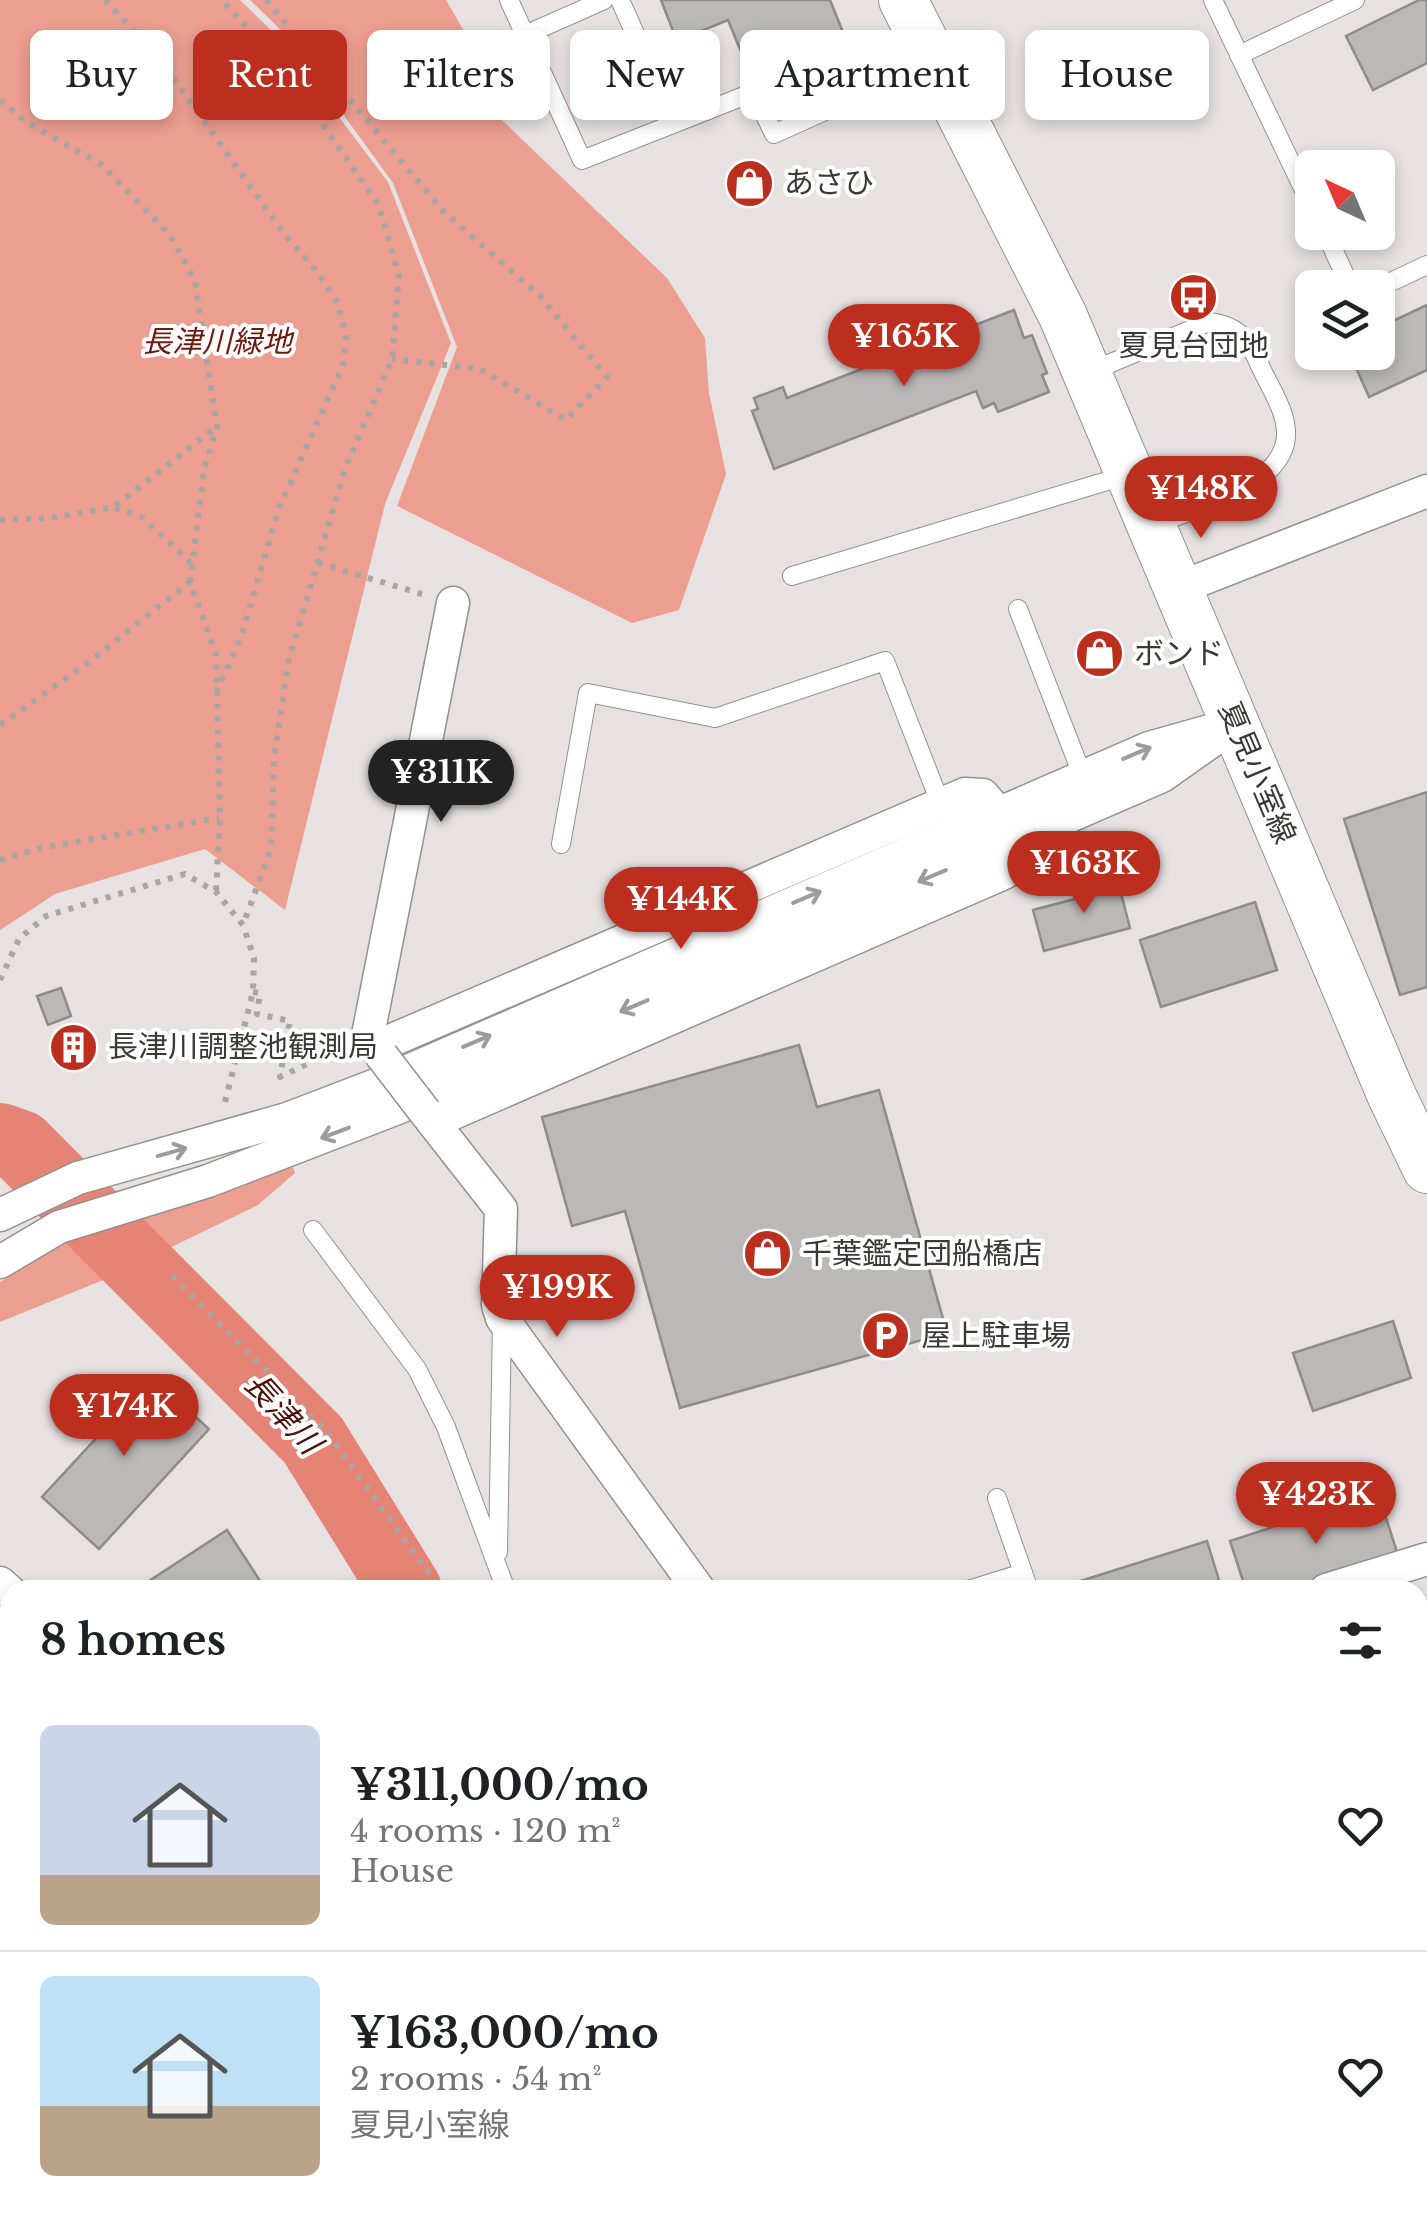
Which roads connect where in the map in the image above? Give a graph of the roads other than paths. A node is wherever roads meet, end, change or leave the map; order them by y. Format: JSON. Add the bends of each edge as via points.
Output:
{"nodes":[{"id":1,"x":510,"y":0,"type":"edge"},
{"id":2,"x":604,"y":0,"type":"edge"},
{"id":3,"x":620,"y":0,"type":"edge"},
{"id":4,"x":903,"y":0,"type":"edge"},
{"id":5,"x":1212,"y":0,"type":"edge"},
{"id":6,"x":1354,"y":0,"type":"edge"},
{"id":7,"x":523,"y":30,"type":"edge"},
{"id":8,"x":536,"y":30,"type":"edge"},
{"id":9,"x":633,"y":30,"type":"edge"},
{"id":10,"x":918,"y":30,"type":"edge"},
{"id":11,"x":1239,"y":55,"type":"junction"},
{"id":12,"x":550,"y":90,"type":"edge"},
{"id":13,"x":740,"y":98,"type":"edge"},
{"id":14,"x":767,"y":120,"type":"edge"},
{"id":15,"x":805,"y":120,"type":"edge"},
{"id":16,"x":964,"y":120,"type":"edge"},
{"id":17,"x":1295,"y":172,"type":"edge"},
{"id":18,"x":1427,"y":265,"type":"edge"},
{"id":19,"x":1395,"y":280,"type":"edge"},
{"id":20,"x":1087,"y":373,"type":"junction"},
{"id":21,"x":1130,"y":474,"type":"junction"},
{"id":22,"x":1427,"y":491,"type":"edge"},
{"id":23,"x":1152,"y":525,"type":"junction"},
{"id":24,"x":792,"y":576,"type":"dead end"},
{"id":25,"x":1179,"y":588,"type":"junction"},
{"id":26,"x":453,"y":604,"type":"road end"},
{"id":27,"x":1018,"y":608,"type":"dead end"},
{"id":28,"x":1236,"y":723,"type":"junction"},
{"id":29,"x":1083,"y":777,"type":"junction"},
{"id":30,"x":941,"y":805,"type":"junction"},
{"id":31,"x":1005,"y":828,"type":"junction"},
{"id":32,"x":561,"y":844,"type":"dead end"},
{"id":33,"x":376,"y":1046,"type":"junction"},
{"id":34,"x":429,"y":1117,"type":"junction"},
{"id":35,"x":1427,"y":1168,"type":"edge"},
{"id":36,"x":0,"y":1215,"type":"edge"},
{"id":37,"x":314,"y":1230,"type":"dead end"},
{"id":38,"x":0,"y":1262,"type":"edge"},
{"id":39,"x":502,"y":1318,"type":"junction"},
{"id":40,"x":997,"y":1498,"type":"dead end"},
{"id":41,"x":1427,"y":1559,"type":"edge"},
{"id":42,"x":498,"y":1562,"type":"junction"},
{"id":43,"x":503,"y":1580,"type":"edge"},
{"id":44,"x":693,"y":1580,"type":"edge"},
{"id":45,"x":1025,"y":1580,"type":"edge"},
{"id":46,"x":1359,"y":1580,"type":"edge"}],
"edges":[{"from":1,"to":7,"type":"lane"},
{"from":2,"to":8,"type":"lane"},
{"from":3,"to":9,"type":"lane"},
{"from":4,"to":10,"type":"main road","name":"夏見小室線"},
{"from":5,"to":11,"type":"lane"},
{"from":6,"to":11,"type":"lane"},
{"from":11,"to":17,"type":"lane"},
{"from":12,"to":13,"type":"lane","via":[[582,160]]},
{"from":14,"to":15,"type":"lane","via":[[774,134]]},
{"from":16,"to":20,"type":"main road","name":"夏見小室線"},
{"from":18,"to":19,"type":"lane"},
{"from":20,"to":21,"type":"main road","name":"夏見小室線"},
{"from":20,"to":23,"type":"lane","via":[[1209,322],[1226,324],[1252,346],[1284,417],[1287,437],[1279,454],[1248,489]]},
{"from":21,"to":23,"type":"main road","name":"夏見小室線"},
{"from":21,"to":24,"type":"lane"},
{"from":22,"to":25,"type":"street"},
{"from":23,"to":25,"type":"main road","name":"夏見小室線"},
{"from":25,"to":28,"type":"main road","name":"夏見小室線"},
{"from":26,"to":33,"type":"street"},
{"from":27,"to":29,"type":"lane"},
{"from":29,"to":28,"type":"street","one_way":true,"via":[[1148,748]]},
{"from":28,"to":31,"type":"street","via":[[1162,776]]},
{"from":28,"to":35,"type":"main road","name":"夏見小室線"},
{"from":29,"to":31,"type":"street"},
{"from":30,"to":31,"type":"street","via":[[983,795]]},
{"from":30,"to":32,"type":"lane","via":[[885,660],[715,718],[588,693]]},
{"from":30,"to":33,"type":"street"},
{"from":31,"to":34,"type":"street","via":[[1018,852],[1004,873]]},
{"from":36,"to":31,"type":"street","one_way":true,"via":[[78,1178],[376,1085]]},
{"from":31,"to":38,"type":"street","one_way":true,"via":[[395,1110],[208,1181],[60,1227]]},
{"from":33,"to":34,"type":"street","bridge":true},
{"from":34,"to":39,"type":"street","via":[[501,1209]]},
{"from":37,"to":42,"type":"lane","via":[[417,1369]]},
{"from":39,"to":42,"type":"lane"},
{"from":39,"to":44,"type":"street"},
{"from":40,"to":45,"type":"lane"},
{"from":41,"to":46,"type":"street"},
{"from":42,"to":43,"type":"lane"}]}
